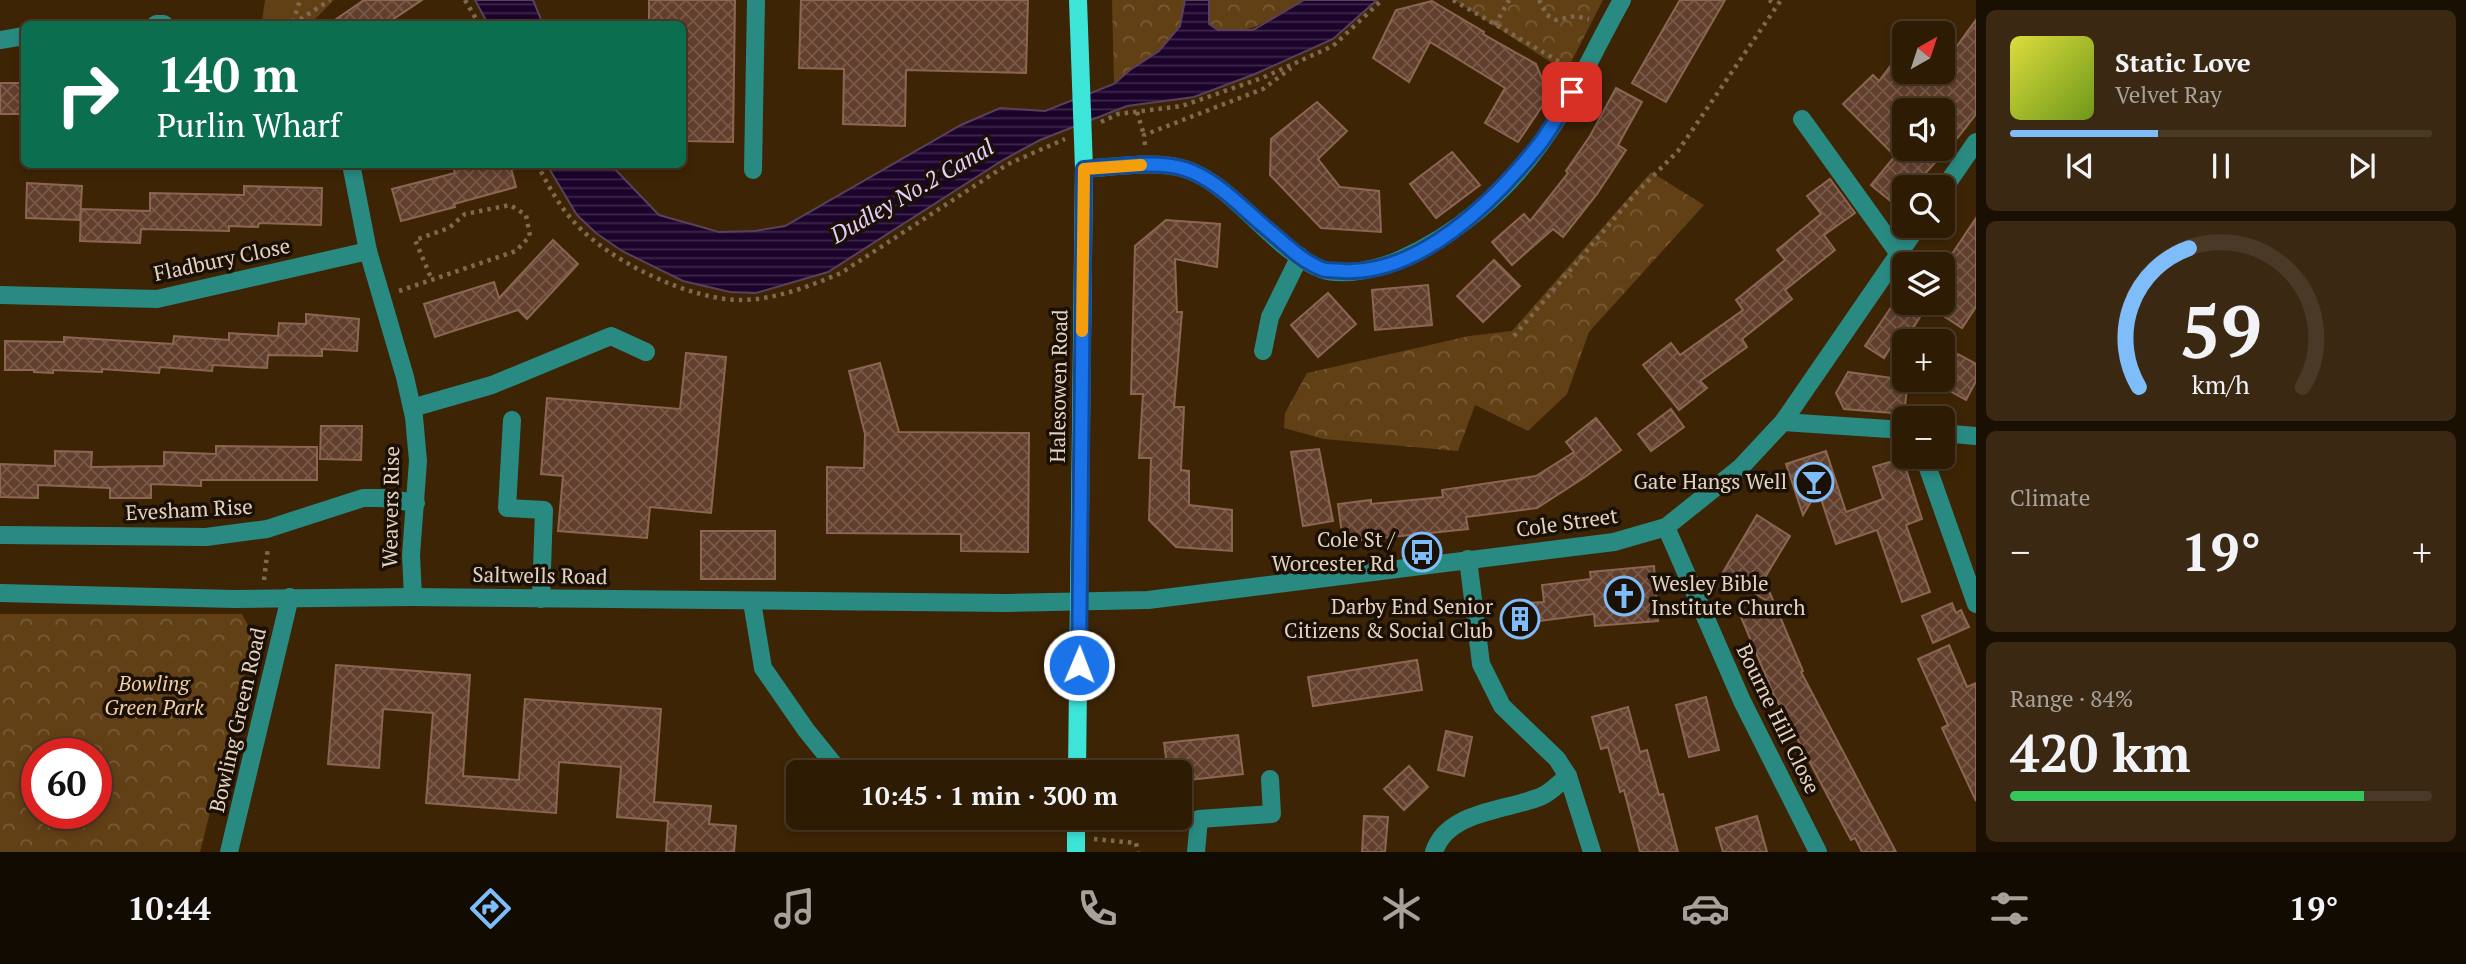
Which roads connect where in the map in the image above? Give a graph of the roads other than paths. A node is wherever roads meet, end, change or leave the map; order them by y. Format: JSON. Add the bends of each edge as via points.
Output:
{"nodes":[{"id":1,"x":756,"y":0,"type":"edge"},
{"id":2,"x":1078,"y":0,"type":"edge"},
{"id":3,"x":1622,"y":0,"type":"edge"},
{"id":4,"x":21,"y":36,"type":"edge"},
{"id":5,"x":0,"y":40,"type":"edge"},
{"id":6,"x":1802,"y":119,"type":"dead end"},
{"id":7,"x":1976,"y":142,"type":"edge"},
{"id":8,"x":352,"y":168,"type":"edge"},
{"id":9,"x":1084,"y":169,"type":"junction"},
{"id":10,"x":753,"y":170,"type":"dead end"},
{"id":11,"x":1953,"y":175,"type":"edge"},
{"id":12,"x":368,"y":251,"type":"junction"},
{"id":13,"x":1898,"y":252,"type":"edge"},
{"id":14,"x":1300,"y":256,"type":"junction"},
{"id":15,"x":1892,"y":264,"type":"edge"},
{"id":16,"x":0,"y":295,"type":"edge"},
{"id":17,"x":1263,"y":351,"type":"dead end"},
{"id":18,"x":646,"y":352,"type":"dead end"},
{"id":19,"x":412,"y":408,"type":"junction"},
{"id":20,"x":512,"y":420,"type":"dead end"},
{"id":21,"x":1783,"y":422,"type":"junction"},
{"id":22,"x":1892,"y":428,"type":"edge"},
{"id":23,"x":1955,"y":434,"type":"edge"},
{"id":24,"x":1976,"y":436,"type":"edge"},
{"id":25,"x":1928,"y":469,"type":"edge"},
{"id":26,"x":416,"y":503,"type":"junction"},
{"id":27,"x":1666,"y":527,"type":"junction"},
{"id":28,"x":0,"y":536,"type":"edge"},
{"id":29,"x":1468,"y":559,"type":"junction"},
{"id":30,"x":0,"y":593,"type":"edge"},
{"id":31,"x":290,"y":597,"type":"junction"},
{"id":32,"x":413,"y":597,"type":"junction"},
{"id":33,"x":541,"y":599,"type":"junction"},
{"id":34,"x":752,"y":602,"type":"junction"},
{"id":35,"x":1080,"y":603,"type":"junction"},
{"id":36,"x":1976,"y":604,"type":"edge"},
{"id":37,"x":830,"y":760,"type":"edge"},
{"id":38,"x":1077,"y":760,"type":"edge"},
{"id":39,"x":1568,"y":776,"type":"junction"},
{"id":40,"x":1270,"y":779,"type":"dead end"},
{"id":41,"x":229,"y":852,"type":"edge"},
{"id":42,"x":1196,"y":852,"type":"edge"},
{"id":43,"x":1434,"y":852,"type":"edge"},
{"id":44,"x":1591,"y":852,"type":"edge"},
{"id":45,"x":1818,"y":852,"type":"edge"}],
"edges":[{"from":1,"to":10,"type":"street"},
{"from":2,"to":9,"type":"main road","name":"Halesowen Road"},
{"from":3,"to":14,"type":"street","via":[[1541,144],[1463,223],[1424,249],[1360,272],[1323,270]]},
{"from":4,"to":5,"type":"street"},
{"from":6,"to":13,"type":"street"},
{"from":7,"to":11,"type":"street"},
{"from":8,"to":12,"type":"street","name":"Weavers Rise"},
{"from":9,"to":14,"type":"street","via":[[1184,168],[1206,179]]},
{"from":9,"to":35,"type":"main road","name":"Halesowen Road"},
{"from":12,"to":16,"type":"street","name":"Fladbury Close","via":[[157,299]]},
{"from":12,"to":19,"type":"street","name":"Weavers Rise"},
{"from":14,"to":17,"type":"street","via":[[1270,317]]},
{"from":15,"to":21,"type":"street","name":"Cole Street"},
{"from":18,"to":19,"type":"street","via":[[611,336],[492,384]]},
{"from":19,"to":26,"type":"street","name":"Weavers Rise","via":[[418,461]]},
{"from":20,"to":33,"type":"street","via":[[507,508],[544,510]]},
{"from":21,"to":22,"type":"street"},
{"from":21,"to":27,"type":"street","name":"Cole Street","via":[[1741,467]]},
{"from":23,"to":24,"type":"street"},
{"from":25,"to":36,"type":"street"},
{"from":26,"to":28,"type":"street","name":"Evesham Rise","via":[[363,498],[270,528],[206,537]]},
{"from":26,"to":32,"type":"street","name":"Weavers Rise"},
{"from":27,"to":29,"type":"street","name":"Cole Street","via":[[1614,542]]},
{"from":27,"to":45,"type":"street","name":"Bourne Hill Close","via":[[1742,701]]},
{"from":29,"to":35,"type":"street","name":"Cole Street","via":[[1148,600]]},
{"from":29,"to":39,"type":"street","via":[[1480,664],[1502,706],[1557,759]]},
{"from":30,"to":31,"type":"street","name":"Saltwells Road"},
{"from":31,"to":32,"type":"street","name":"Saltwells Road"},
{"from":31,"to":41,"type":"street","name":"Bowling Green Road"},
{"from":32,"to":33,"type":"street","name":"Saltwells Road"},
{"from":33,"to":34,"type":"street","name":"Saltwells Road"},
{"from":34,"to":35,"type":"street","name":"Saltwells Road"},
{"from":34,"to":37,"type":"street","via":[[763,668]]},
{"from":35,"to":38,"type":"main road","name":"Halesowen Road"},
{"from":39,"to":43,"type":"street","via":[[1544,795],[1465,820],[1448,830]]},
{"from":39,"to":44,"type":"street"},
{"from":40,"to":42,"type":"street","via":[[1272,814],[1199,819]]}]}
